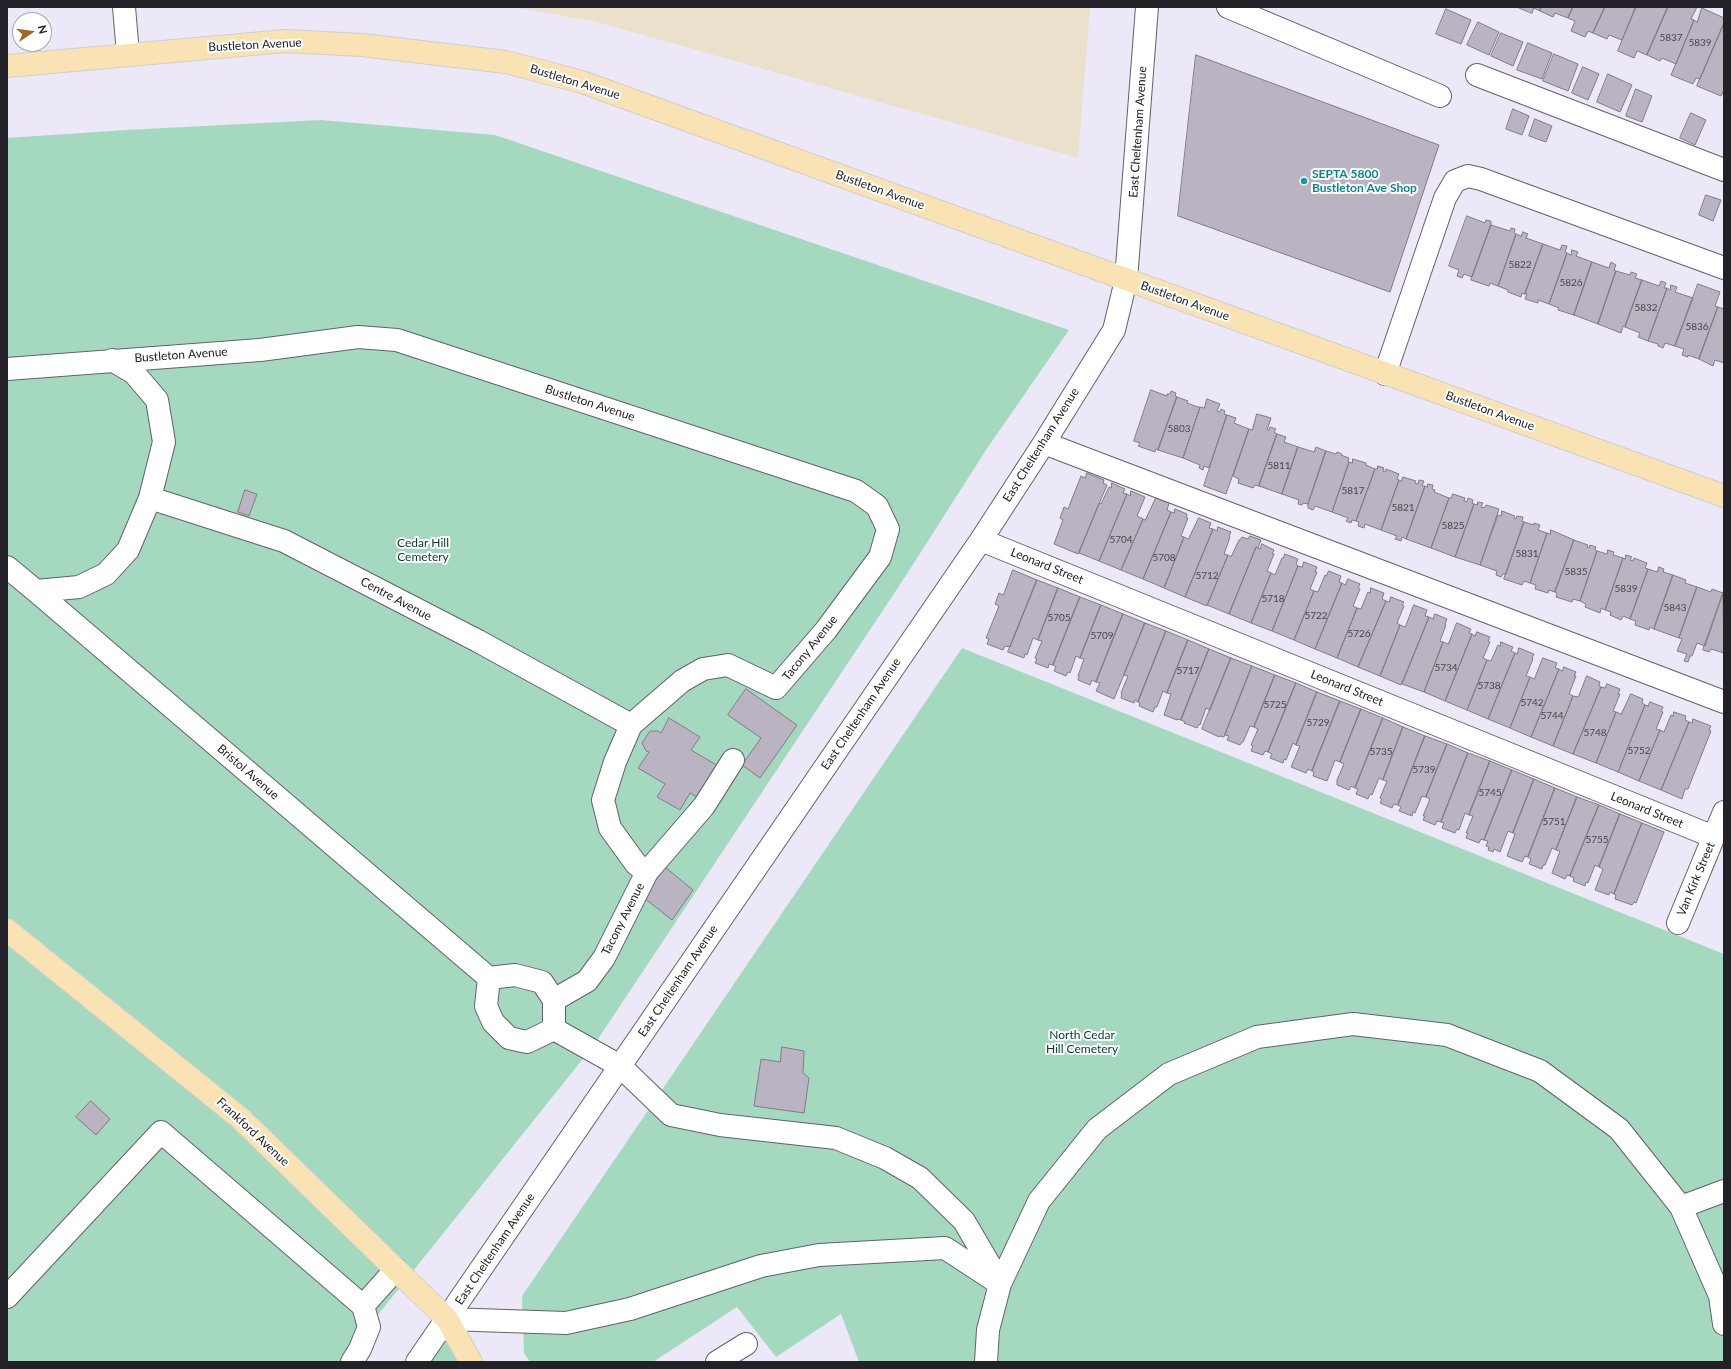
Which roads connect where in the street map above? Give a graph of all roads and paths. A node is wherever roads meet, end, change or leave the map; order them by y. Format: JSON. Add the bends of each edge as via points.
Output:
{"nodes":[{"id":1,"x":124,"y":7,"type":"edge"},
{"id":2,"x":1147,"y":7,"type":"edge"},
{"id":3,"x":1228,"y":7,"type":"edge"},
{"id":4,"x":128,"y":54,"type":"junction"},
{"id":5,"x":7,"y":66,"type":"edge"},
{"id":6,"x":1477,"y":75,"type":"dead end"},
{"id":7,"x":1440,"y":96,"type":"dead end"},
{"id":8,"x":1724,"y":170,"type":"edge"},
{"id":9,"x":1724,"y":268,"type":"edge"},
{"id":10,"x":1126,"y":280,"type":"junction"},
{"id":11,"x":112,"y":360,"type":"junction"},
{"id":12,"x":7,"y":368,"type":"edge"},
{"id":13,"x":1385,"y":374,"type":"junction"},
{"id":14,"x":1044,"y":443,"type":"junction"},
{"id":15,"x":1724,"y":496,"type":"edge"},
{"id":16,"x":150,"y":498,"type":"junction"},
{"id":17,"x":877,"y":506,"type":"joint"},
{"id":18,"x":981,"y":540,"type":"junction"},
{"id":19,"x":7,"y":567,"type":"edge"},
{"id":20,"x":36,"y":591,"type":"junction"},
{"id":21,"x":1724,"y":702,"type":"edge"},
{"id":22,"x":631,"y":725,"type":"junction"},
{"id":23,"x":733,"y":760,"type":"dead end"},
{"id":24,"x":1724,"y":812,"type":"edge"},
{"id":25,"x":1714,"y":837,"type":"junction"},
{"id":26,"x":647,"y":872,"type":"junction"},
{"id":27,"x":1678,"y":923,"type":"dead end"},
{"id":28,"x":7,"y":930,"type":"edge"},
{"id":29,"x":489,"y":978,"type":"junction"},
{"id":30,"x":554,"y":1000,"type":"junction"},
{"id":31,"x":554,"y":1029,"type":"junction"},
{"id":32,"x":620,"y":1066,"type":"junction"},
{"id":33,"x":1724,"y":1191,"type":"edge"},
{"id":34,"x":1681,"y":1207,"type":"junction"},
{"id":35,"x":396,"y":1270,"type":"junction"},
{"id":36,"x":1000,"y":1284,"type":"junction"},
{"id":37,"x":7,"y":1297,"type":"edge"},
{"id":38,"x":363,"y":1306,"type":"junction"},
{"id":39,"x":447,"y":1319,"type":"junction"},
{"id":40,"x":1724,"y":1324,"type":"edge"},
{"id":41,"x":746,"y":1344,"type":"dead end"},
{"id":42,"x":352,"y":1362,"type":"edge"},
{"id":43,"x":417,"y":1362,"type":"edge"},
{"id":44,"x":471,"y":1362,"type":"edge"},
{"id":45,"x":717,"y":1362,"type":"edge"},
{"id":46,"x":986,"y":1362,"type":"edge"}],
"edges":[{"from":1,"to":4,"type":"street"},
{"from":2,"to":10,"type":"street","name":"East Cheltenham Avenue"},
{"from":3,"to":7,"type":"street"},
{"from":4,"to":5,"type":"main road","name":"Bustleton Avenue"},
{"from":4,"to":10,"type":"main road","name":"Bustleton Avenue","via":[[285,41],[362,45],[506,62],[582,82]]},
{"from":6,"to":8,"type":"street"},
{"from":9,"to":13,"type":"street","via":[[1481,179],[1468,176],[1455,180],[1445,198]]},
{"from":10,"to":13,"type":"main road","name":"Bustleton Avenue"},
{"from":10,"to":14,"type":"street","name":"East Cheltenham Avenue","via":[[1114,330]]},
{"from":11,"to":12,"type":"street","name":"Bustleton Avenue"},
{"from":11,"to":16,"type":"street","via":[[134,373],[157,400],[164,442]]},
{"from":11,"to":17,"type":"street","name":"Bustleton Avenue","via":[[260,350],[358,337],[397,340],[856,491]]},
{"from":13,"to":15,"type":"main road","name":"Bustleton Avenue"},
{"from":14,"to":18,"type":"street","name":"East Cheltenham Avenue"},
{"from":14,"to":21,"type":"street"},
{"from":16,"to":20,"type":"street","via":[[128,550],[106,574],[79,587]]},
{"from":16,"to":22,"type":"street","name":"Centre Avenue","via":[[284,541],[478,641]]},
{"from":17,"to":22,"type":"street","name":"Tacony Avenue","via":[[888,529],[880,558],[826,630],[776,688],[728,665],[703,669],[682,681]]},
{"from":18,"to":25,"type":"street","name":"Leonard Street"},
{"from":18,"to":32,"type":"street","name":"East Cheltenham Avenue"},
{"from":19,"to":20,"type":"street","name":"Bristol Avenue"},
{"from":20,"to":29,"type":"street","name":"Bristol Avenue"},
{"from":22,"to":26,"type":"street","name":"Tacony Avenue","via":[[615,762],[603,800],[610,828],[636,864]]},
{"from":23,"to":26,"type":"street","via":[[704,806]]},
{"from":24,"to":25,"type":"street","name":"Van Kirk Street"},
{"from":25,"to":27,"type":"street","name":"Van Kirk Street"},
{"from":26,"to":30,"type":"street","name":"Tacony Avenue","via":[[604,958],[587,981]]},
{"from":28,"to":35,"type":"main road","name":"Frankford Avenue","via":[[240,1118]]},
{"from":29,"to":30,"type":"street","via":[[514,974],[542,982]]},
{"from":29,"to":31,"type":"street","via":[[486,1006],[492,1022],[509,1038],[527,1042]]},
{"from":30,"to":31,"type":"street"},
{"from":31,"to":32,"type":"street"},
{"from":32,"to":36,"type":"street","via":[[671,1115],[720,1125],[836,1138],[885,1158],[920,1178],[964,1221]]},
{"from":32,"to":39,"type":"street","name":"East Cheltenham Avenue"},
{"from":33,"to":34,"type":"street"},
{"from":34,"to":36,"type":"street","via":[[1619,1130],[1540,1071],[1448,1034],[1353,1024],[1257,1037],[1169,1074],[1096,1129],[1039,1201]]},
{"from":34,"to":40,"type":"street","via":[[1720,1296]]},
{"from":35,"to":38,"type":"street"},
{"from":35,"to":39,"type":"main road","name":"Frankford Avenue"},
{"from":36,"to":39,"type":"street","via":[[945,1248],[819,1255],[761,1266],[630,1309],[566,1323]]},
{"from":36,"to":46,"type":"street","via":[[988,1330]]},
{"from":37,"to":38,"type":"street","via":[[161,1132]]},
{"from":38,"to":42,"type":"street","via":[[368,1327]]},
{"from":39,"to":43,"type":"street","name":"East Cheltenham Avenue"},
{"from":39,"to":44,"type":"main road","name":"Frankford Avenue"},
{"from":41,"to":45,"type":"street"}]}
